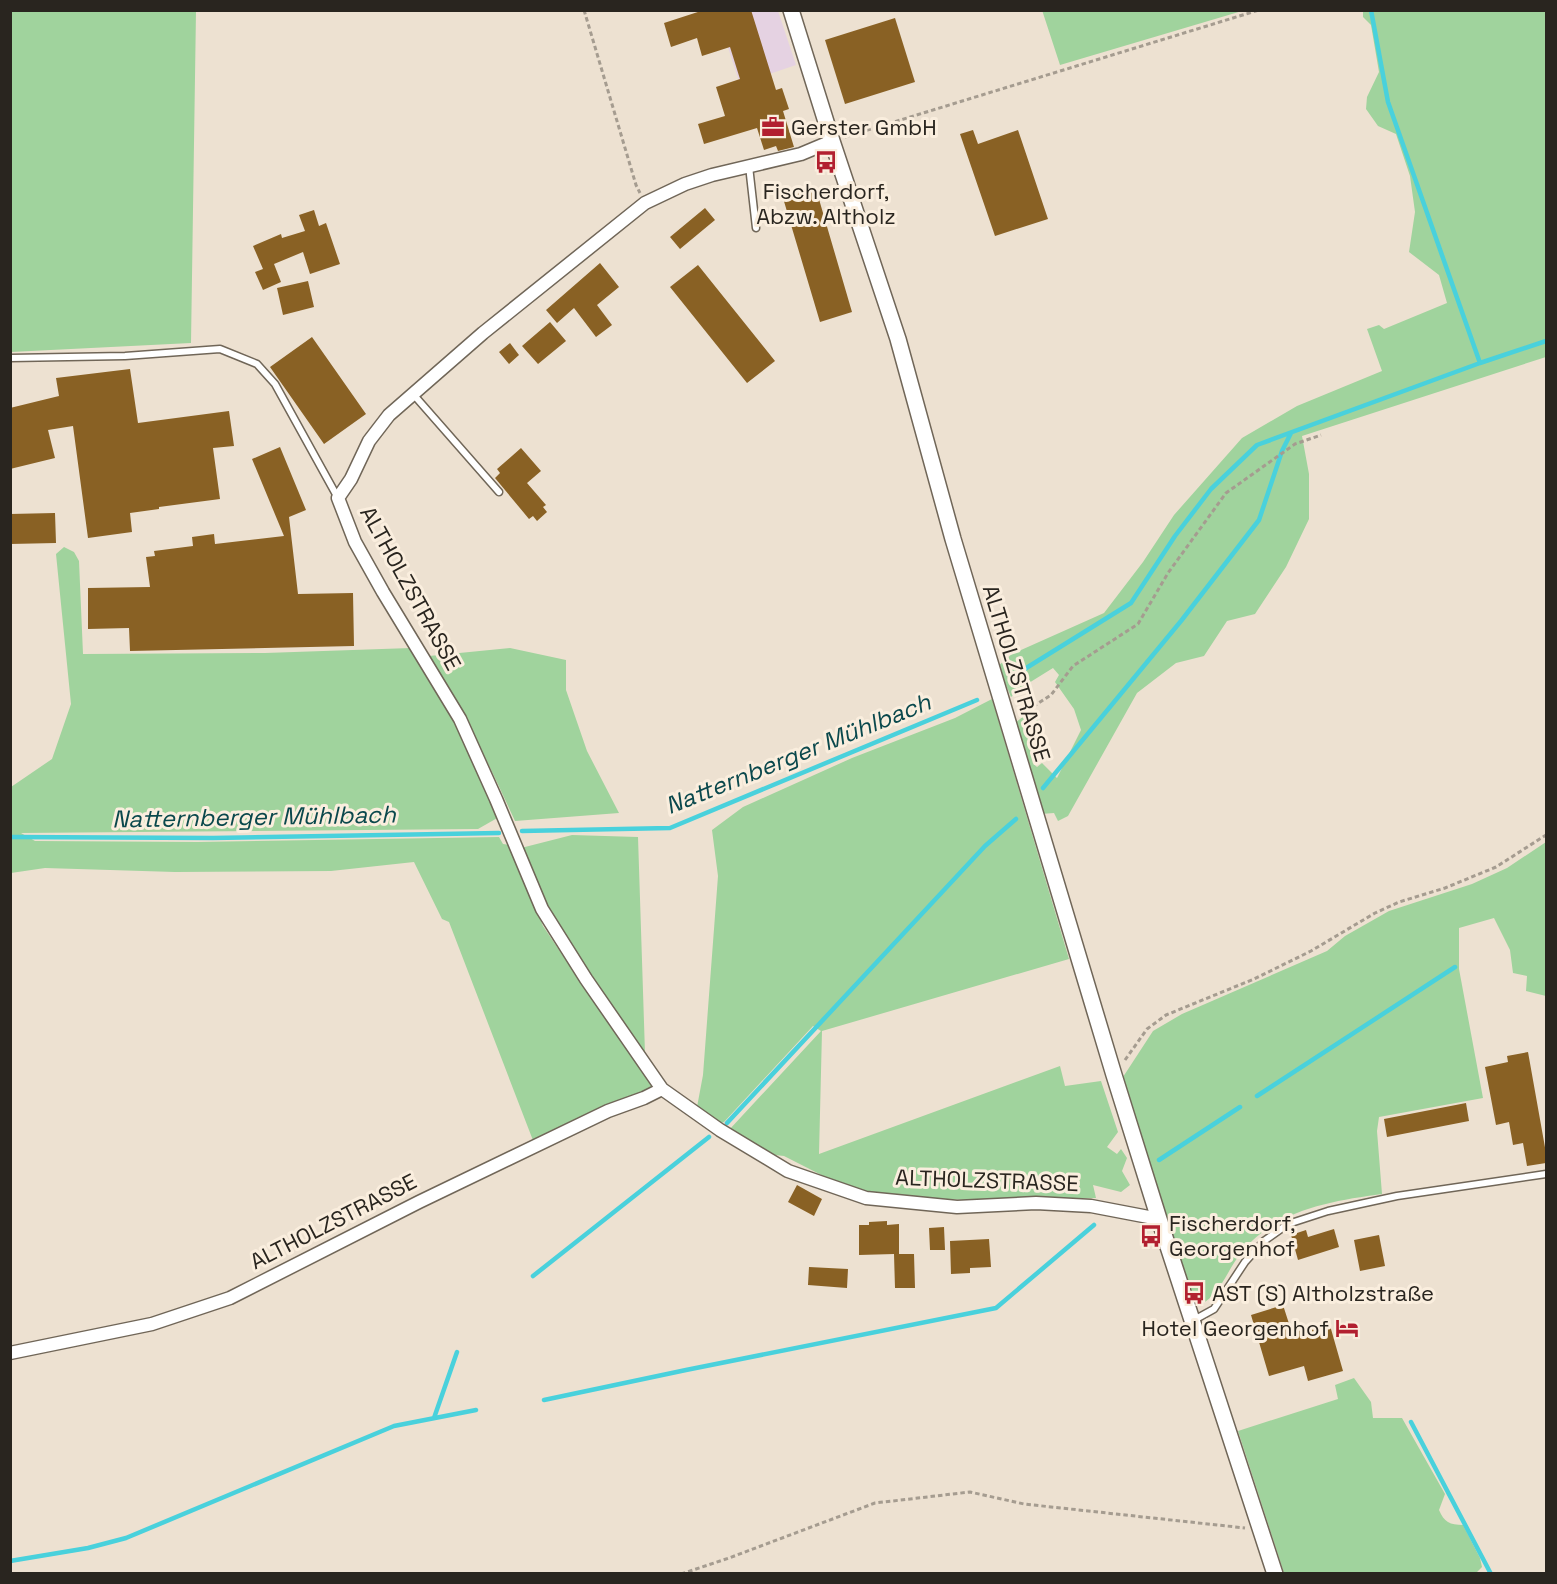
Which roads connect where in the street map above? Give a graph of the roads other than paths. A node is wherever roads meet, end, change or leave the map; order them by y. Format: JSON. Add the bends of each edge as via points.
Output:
{"nodes":[{"id":1,"x":791,"y":10,"type":"edge"},
{"id":2,"x":832,"y":141,"type":"junction"},
{"id":3,"x":749,"y":166,"type":"junction"},
{"id":4,"x":756,"y":228,"type":"dead end"},
{"id":5,"x":10,"y":358,"type":"edge"},
{"id":6,"x":413,"y":394,"type":"junction"},
{"id":7,"x":499,"y":492,"type":"dead end"},
{"id":8,"x":338,"y":498,"type":"junction"},
{"id":9,"x":662,"y":1089,"type":"junction"},
{"id":10,"x":1546,"y":1174,"type":"edge"},
{"id":11,"x":1158,"y":1219,"type":"junction"},
{"id":12,"x":1193,"y":1321,"type":"junction"},
{"id":13,"x":10,"y":1353,"type":"edge"},
{"id":14,"x":1275,"y":1574,"type":"edge"}],
"edges":[{"from":1,"to":2,"type":"street","name":"ALTHOLZSTRASSE"},
{"from":2,"to":3,"type":"street","name":"ALTHOLZSTRASSE","via":[[801,154]]},
{"from":2,"to":11,"type":"street","name":"ALTHOLZSTRASSE","via":[[898,339],[953,539]]},
{"from":3,"to":4,"type":"lane"},
{"from":3,"to":6,"type":"street","name":"ALTHOLZSTRASSE","via":[[685,184],[645,203]]},
{"from":5,"to":8,"type":"lane","via":[[220,349],[257,364],[274,384]]},
{"from":6,"to":7,"type":"lane"},
{"from":6,"to":8,"type":"street","name":"ALTHOLZSTRASSE","via":[[389,415],[369,441]]},
{"from":8,"to":9,"type":"street","name":"ALTHOLZSTRASSE","via":[[355,542],[460,719],[542,909]]},
{"from":9,"to":11,"type":"street","name":"ALTHOLZSTRASSE","via":[[788,1171],[866,1198],[957,1207],[1036,1203],[1091,1206]]},
{"from":9,"to":13,"type":"street","name":"ALTHOLZSTRASSE","via":[[419,1202],[230,1298],[152,1324]]},
{"from":10,"to":12,"type":"lane","via":[[1397,1196],[1288,1224],[1264,1241],[1245,1262],[1214,1309]]},
{"from":11,"to":12,"type":"street","name":"ALTHOLZSTRASSE"},
{"from":12,"to":14,"type":"street","name":"ALTHOLZSTRASSE"}]}
